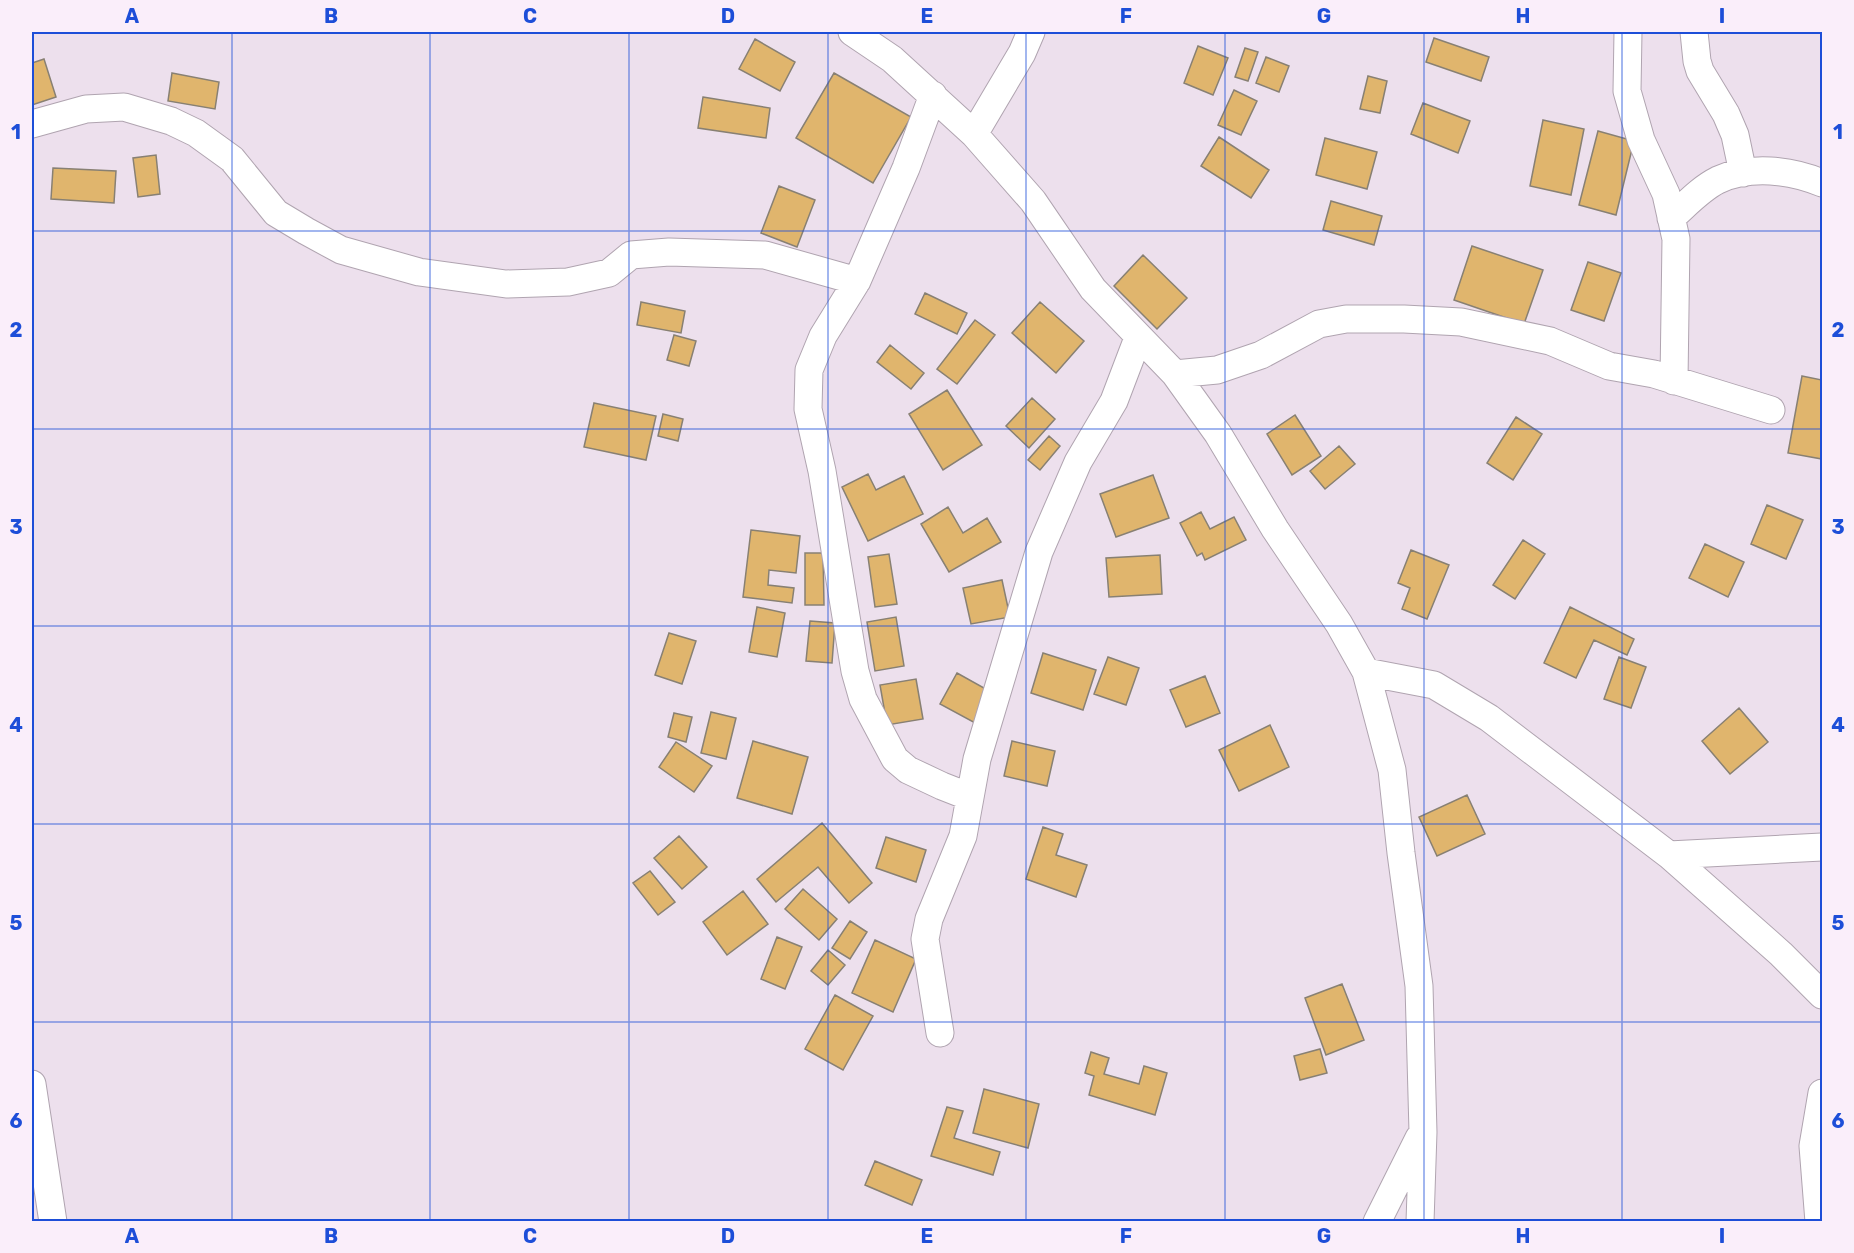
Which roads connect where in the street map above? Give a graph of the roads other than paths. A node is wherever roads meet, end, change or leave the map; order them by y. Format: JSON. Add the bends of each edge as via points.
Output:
{"nodes":[{"id":1,"x":852,"y":32,"type":"edge"},
{"id":2,"x":1031,"y":32,"type":"edge"},
{"id":3,"x":1628,"y":32,"type":"edge"},
{"id":4,"x":1694,"y":32,"type":"edge"},
{"id":5,"x":933,"y":95,"type":"junction"},
{"id":6,"x":32,"y":124,"type":"edge"},
{"id":7,"x":974,"y":134,"type":"junction"},
{"id":8,"x":1743,"y":174,"type":"junction"},
{"id":9,"x":1822,"y":183,"type":"edge"},
{"id":10,"x":1671,"y":218,"type":"junction"},
{"id":11,"x":857,"y":281,"type":"junction"},
{"id":12,"x":1138,"y":338,"type":"junction"},
{"id":13,"x":1175,"y":375,"type":"junction"},
{"id":14,"x":1674,"y":381,"type":"junction"},
{"id":15,"x":1772,"y":410,"type":"dead end"},
{"id":16,"x":1366,"y":672,"type":"junction"},
{"id":17,"x":970,"y":796,"type":"junction"},
{"id":18,"x":1822,"y":847,"type":"edge"},
{"id":19,"x":1669,"y":855,"type":"junction"},
{"id":20,"x":1822,"y":995,"type":"edge"},
{"id":21,"x":940,"y":1033,"type":"dead end"},
{"id":22,"x":32,"y":1084,"type":"edge"},
{"id":23,"x":1822,"y":1093,"type":"edge"},
{"id":24,"x":1423,"y":1132,"type":"junction"},
{"id":25,"x":45,"y":1209,"type":"edge"},
{"id":26,"x":1377,"y":1221,"type":"edge"},
{"id":27,"x":1420,"y":1221,"type":"edge"},
{"id":28,"x":1820,"y":1221,"type":"edge"}],
"edges":[{"from":1,"to":5,"type":"street","via":[[892,59]]},
{"from":2,"to":7,"type":"street"},
{"from":3,"to":10,"type":"street","via":[[1627,91],[1641,140],[1666,194]]},
{"from":4,"to":8,"type":"street","via":[[1700,71],[1735,135]]},
{"from":5,"to":7,"type":"street"},
{"from":5,"to":11,"type":"street"},
{"from":6,"to":11,"type":"street","via":[[86,110],[123,107],[171,121],[196,133],[232,159],[276,213],[341,250],[419,272],[506,284],[568,282],[609,273],[631,255],[669,252],[765,255]]},
{"from":7,"to":12,"type":"street","via":[[1033,201],[1093,289]]},
{"from":8,"to":9,"type":"street","via":[[1775,170]]},
{"from":8,"to":10,"type":"street","via":[[1719,180]]},
{"from":10,"to":14,"type":"street","via":[[1676,239]]},
{"from":11,"to":17,"type":"street","via":[[823,336],[809,369],[808,409],[855,671],[863,699],[895,759],[908,770]]},
{"from":12,"to":13,"type":"street"},
{"from":12,"to":17,"type":"street","via":[[1114,401],[1078,462],[1039,552],[976,759]]},
{"from":13,"to":14,"type":"street","via":[[1217,370],[1261,355],[1319,324],[1347,319],[1404,319],[1461,322],[1550,341],[1609,366]]},
{"from":13,"to":16,"type":"street","via":[[1218,434]]},
{"from":14,"to":15,"type":"street"},
{"from":16,"to":19,"type":"street","via":[[1434,685],[1489,718]]},
{"from":16,"to":24,"type":"street","via":[[1392,770],[1419,986]]},
{"from":17,"to":21,"type":"street","via":[[963,836],[928,919],[925,939]]},
{"from":18,"to":19,"type":"street"},
{"from":19,"to":20,"type":"street"},
{"from":22,"to":25,"type":"street"},
{"from":23,"to":28,"type":"street","via":[[1813,1146]]},
{"from":24,"to":26,"type":"street"},
{"from":24,"to":27,"type":"street"}]}
